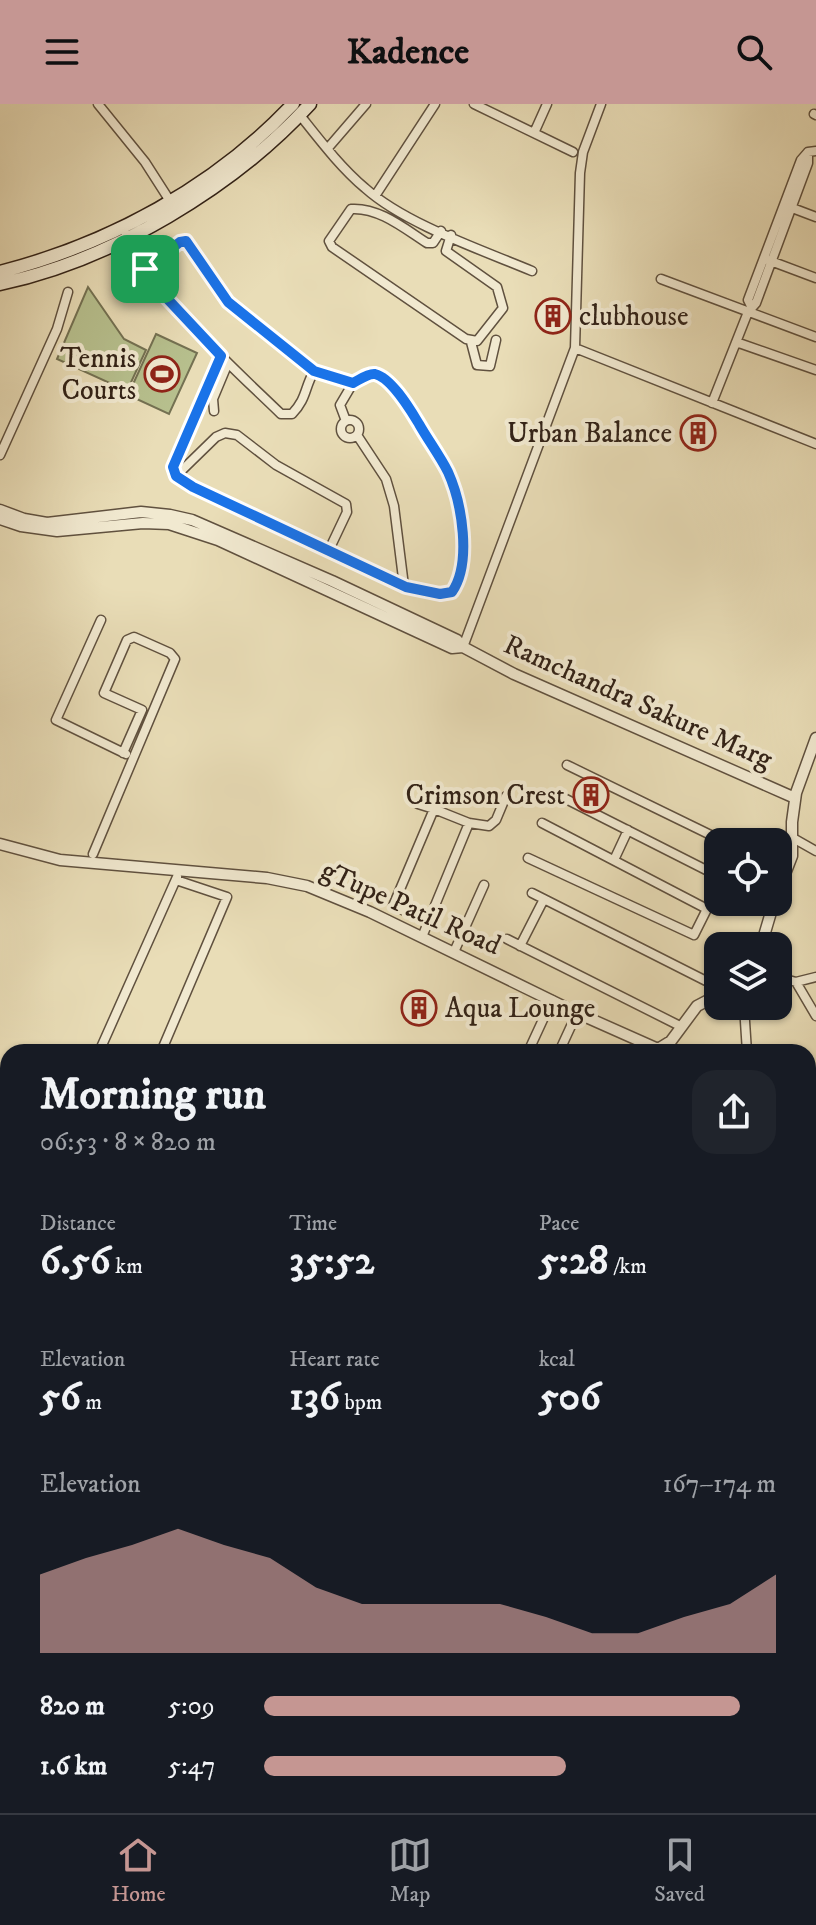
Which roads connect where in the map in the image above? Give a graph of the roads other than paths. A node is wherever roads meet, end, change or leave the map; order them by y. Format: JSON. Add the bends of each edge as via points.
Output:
{"nodes":[{"id":1,"x":98,"y":104,"type":"edge"},
{"id":2,"x":310,"y":104,"type":"edge"},
{"id":3,"x":366,"y":104,"type":"edge"},
{"id":4,"x":435,"y":104,"type":"edge"},
{"id":5,"x":474,"y":104,"type":"edge"},
{"id":6,"x":547,"y":104,"type":"edge"},
{"id":7,"x":601,"y":104,"type":"edge"},
{"id":8,"x":295,"y":108,"type":"edge"},
{"id":9,"x":534,"y":133,"type":"junction"},
{"id":10,"x":328,"y":148,"type":"junction"},
{"id":11,"x":812,"y":151,"type":"edge"},
{"id":12,"x":573,"y":152,"type":"dead end"},
{"id":13,"x":375,"y":196,"type":"junction"},
{"id":14,"x":170,"y":201,"type":"junction"},
{"id":15,"x":788,"y":206,"type":"junction"},
{"id":16,"x":816,"y":217,"type":"edge"},
{"id":17,"x":441,"y":231,"type":"junction"},
{"id":18,"x":125,"y":232,"type":"junction"},
{"id":19,"x":451,"y":235,"type":"junction"},
{"id":20,"x":768,"y":260,"type":"junction"},
{"id":21,"x":145,"y":269,"type":"junction"},
{"id":22,"x":532,"y":271,"type":"dead end"},
{"id":23,"x":0,"y":272,"type":"edge"},
{"id":24,"x":816,"y":278,"type":"edge"},
{"id":25,"x":661,"y":279,"type":"dead end"},
{"id":26,"x":0,"y":284,"type":"edge"},
{"id":27,"x":68,"y":292,"type":"dead end"},
{"id":28,"x":749,"y":309,"type":"junction"},
{"id":29,"x":816,"y":337,"type":"edge"},
{"id":30,"x":496,"y":340,"type":"dead end"},
{"id":31,"x":471,"y":342,"type":"junction"},
{"id":32,"x":736,"y":342,"type":"junction"},
{"id":33,"x":575,"y":348,"type":"junction"},
{"id":34,"x":221,"y":356,"type":"junction"},
{"id":35,"x":228,"y":363,"type":"junction"},
{"id":36,"x":816,"y":370,"type":"edge"},
{"id":37,"x":314,"y":371,"type":"junction"},
{"id":38,"x":353,"y":383,"type":"junction"},
{"id":39,"x":712,"y":403,"type":"junction"},
{"id":40,"x":214,"y":411,"type":"dead end"},
{"id":41,"x":816,"y":444,"type":"edge"},
{"id":42,"x":0,"y":455,"type":"edge"},
{"id":43,"x":176,"y":476,"type":"junction"},
{"id":44,"x":0,"y":510,"type":"edge"},
{"id":45,"x":0,"y":519,"type":"edge"},
{"id":46,"x":110,"y":521,"type":"junction"},
{"id":47,"x":329,"y":550,"type":"junction"},
{"id":48,"x":404,"y":586,"type":"junction"},
{"id":49,"x":101,"y":620,"type":"dead end"},
{"id":50,"x":463,"y":647,"type":"junction"},
{"id":51,"x":816,"y":738,"type":"edge"},
{"id":52,"x":123,"y":753,"type":"junction"},
{"id":53,"x":134,"y":758,"type":"junction"},
{"id":54,"x":567,"y":765,"type":"dead end"},
{"id":55,"x":558,"y":795,"type":"dead end"},
{"id":56,"x":506,"y":796,"type":"dead end"},
{"id":57,"x":795,"y":798,"type":"junction"},
{"id":58,"x":418,"y":804,"type":"dead end"},
{"id":59,"x":434,"y":809,"type":"junction"},
{"id":60,"x":469,"y":823,"type":"junction"},
{"id":61,"x":542,"y":823,"type":"dead end"},
{"id":62,"x":628,"y":830,"type":"junction"},
{"id":63,"x":704,"y":832,"type":"edge"},
{"id":64,"x":793,"y":838,"type":"junction"},
{"id":65,"x":0,"y":844,"type":"edge"},
{"id":66,"x":816,"y":851,"type":"edge"},
{"id":67,"x":93,"y":854,"type":"dead end"},
{"id":68,"x":792,"y":856,"type":"edge"},
{"id":69,"x":528,"y":858,"type":"dead end"},
{"id":70,"x":614,"y":860,"type":"junction"},
{"id":71,"x":704,"y":869,"type":"edge"},
{"id":72,"x":177,"y":875,"type":"junction"},
{"id":73,"x":484,"y":885,"type":"dead end"},
{"id":74,"x":532,"y":893,"type":"dead end"},
{"id":75,"x":544,"y":899,"type":"junction"},
{"id":76,"x":704,"y":907,"type":"edge"},
{"id":77,"x":704,"y":915,"type":"edge"},
{"id":78,"x":428,"y":921,"type":"junction"},
{"id":79,"x":422,"y":937,"type":"junction"},
{"id":80,"x":507,"y":939,"type":"dead end"},
{"id":81,"x":520,"y":946,"type":"junction"},
{"id":82,"x":454,"y":952,"type":"junction"},
{"id":83,"x":815,"y":979,"type":"edge"},
{"id":84,"x":704,"y":980,"type":"edge"},
{"id":85,"x":792,"y":981,"type":"edge"},
{"id":86,"x":796,"y":982,"type":"junction"},
{"id":87,"x":704,"y":1002,"type":"edge"},
{"id":88,"x":550,"y":1005,"type":"junction"},
{"id":89,"x":576,"y":1016,"type":"junction"},
{"id":90,"x":816,"y":1016,"type":"edge"},
{"id":91,"x":745,"y":1020,"type":"edge"},
{"id":92,"x":680,"y":1026,"type":"junction"},
{"id":93,"x":103,"y":1044,"type":"edge"},
{"id":94,"x":164,"y":1044,"type":"edge"},
{"id":95,"x":532,"y":1044,"type":"edge"},
{"id":96,"x":563,"y":1044,"type":"edge"},
{"id":97,"x":646,"y":1044,"type":"edge"},
{"id":98,"x":668,"y":1044,"type":"edge"},
{"id":99,"x":746,"y":1044,"type":"edge"}],
"edges":[{"from":1,"to":14,"type":"street"},
{"from":2,"to":8,"type":"main road"},
{"from":3,"to":10,"type":"street"},
{"from":4,"to":13,"type":"street"},
{"from":5,"to":9,"type":"street"},
{"from":6,"to":9,"type":"street"},
{"from":7,"to":33,"type":"street","via":[[580,173]]},
{"from":8,"to":10,"type":"street"},
{"from":8,"to":14,"type":"main road"},
{"from":8,"to":18,"type":"main road","via":[[226,178],[190,204]]},
{"from":9,"to":12,"type":"street"},
{"from":10,"to":13,"type":"street"},
{"from":11,"to":15,"type":"street","via":[[801,160]]},
{"from":13,"to":17,"type":"street"},
{"from":14,"to":18,"type":"main road"},
{"from":15,"to":16,"type":"street"},
{"from":15,"to":20,"type":"street"},
{"from":17,"to":19,"type":"street"},
{"from":17,"to":31,"type":"street","via":[[431,244],[380,215],[351,209],[329,241]]},
{"from":18,"to":21,"type":"street"},
{"from":18,"to":23,"type":"main road"},
{"from":18,"to":26,"type":"main road","via":[[39,273]]},
{"from":19,"to":22,"type":"street"},
{"from":19,"to":31,"type":"street","via":[[446,251],[497,287],[503,308],[483,337]]},
{"from":20,"to":24,"type":"street"},
{"from":20,"to":28,"type":"street","via":[[748,300]]},
{"from":21,"to":34,"type":"street"},
{"from":21,"to":37,"type":"street","via":[[186,241],[228,302]]},
{"from":25,"to":28,"type":"street"},
{"from":27,"to":42,"type":"street","via":[[57,329]]},
{"from":28,"to":29,"type":"street"},
{"from":28,"to":32,"type":"street"},
{"from":30,"to":31,"type":"street","via":[[493,360],[486,367],[477,365]]},
{"from":32,"to":36,"type":"street"},
{"from":32,"to":39,"type":"street"},
{"from":33,"to":39,"type":"street"},
{"from":33,"to":50,"type":"street"},
{"from":34,"to":35,"type":"street"},
{"from":34,"to":43,"type":"street","via":[[173,467]]},
{"from":35,"to":37,"type":"street","via":[[281,414],[292,414],[305,400]]},
{"from":35,"to":40,"type":"street","via":[[213,399]]},
{"from":37,"to":38,"type":"street"},
{"from":38,"to":48,"type":"street","via":[[340,405],[346,421],[358,424],[357,435],[386,479]]},
{"from":38,"to":48,"type":"street","via":[[376,374],[387,381],[409,406],[448,472],[456,498],[464,551],[459,582],[452,592],[440,594]]},
{"from":39,"to":41,"type":"street"},
{"from":43,"to":47,"type":"street"},
{"from":43,"to":47,"type":"street","via":[[216,437],[237,435],[276,465],[346,504]]},
{"from":44,"to":46,"type":"street","name":"Ramchandra Sakure Marg","via":[[47,523]]},
{"from":45,"to":46,"type":"street","name":"Ramchandra Sakure Marg","via":[[46,531]]},
{"from":46,"to":50,"type":"street","name":"Ramchandra Sakure Marg","via":[[141,512],[192,520],[332,581]]},
{"from":47,"to":48,"type":"street"},
{"from":49,"to":52,"type":"street","via":[[56,720]]},
{"from":50,"to":57,"type":"street","name":"Ramchandra Sakure Marg"},
{"from":51,"to":57,"type":"street"},
{"from":52,"to":53,"type":"street"},
{"from":52,"to":53,"type":"street","via":[[142,710],[104,693],[127,640],[134,637],[175,659]]},
{"from":53,"to":67,"type":"street"},
{"from":54,"to":63,"type":"street"},
{"from":55,"to":62,"type":"street"},
{"from":56,"to":60,"type":"street","via":[[494,824]]},
{"from":57,"to":64,"type":"street"},
{"from":58,"to":59,"type":"street"},
{"from":59,"to":60,"type":"street"},
{"from":59,"to":78,"type":"street","via":[[393,906]]},
{"from":60,"to":78,"type":"street"},
{"from":61,"to":70,"type":"street"},
{"from":62,"to":70,"type":"street"},
{"from":62,"to":71,"type":"street"},
{"from":64,"to":66,"type":"street"},
{"from":64,"to":68,"type":"street"},
{"from":65,"to":72,"type":"street","name":"gTupe Patil Road","via":[[60,860]]},
{"from":69,"to":77,"type":"street","via":[[694,935]]},
{"from":70,"to":76,"type":"street"},
{"from":72,"to":79,"type":"street","name":"gTupe Patil Road","via":[[298,884]]},
{"from":72,"to":93,"type":"street"},
{"from":72,"to":94,"type":"street","via":[[227,897]]},
{"from":73,"to":82,"type":"street"},
{"from":74,"to":75,"type":"street"},
{"from":75,"to":81,"type":"street"},
{"from":75,"to":84,"type":"street"},
{"from":78,"to":79,"type":"street"},
{"from":79,"to":82,"type":"street","name":"gTupe Patil Road"},
{"from":80,"to":81,"type":"street"},
{"from":81,"to":92,"type":"street"},
{"from":82,"to":88,"type":"street","name":"gTupe Patil Road"},
{"from":83,"to":86,"type":"street"},
{"from":85,"to":86,"type":"street"},
{"from":86,"to":90,"type":"street"},
{"from":87,"to":92,"type":"street","name":"gTupe Patil Road"},
{"from":88,"to":89,"type":"street","name":"gTupe Patil Road"},
{"from":88,"to":95,"type":"street"},
{"from":89,"to":96,"type":"street"},
{"from":89,"to":97,"type":"street","name":"gTupe Patil Road"},
{"from":91,"to":99,"type":"street"},
{"from":92,"to":98,"type":"street","name":"gTupe Patil Road"}]}
